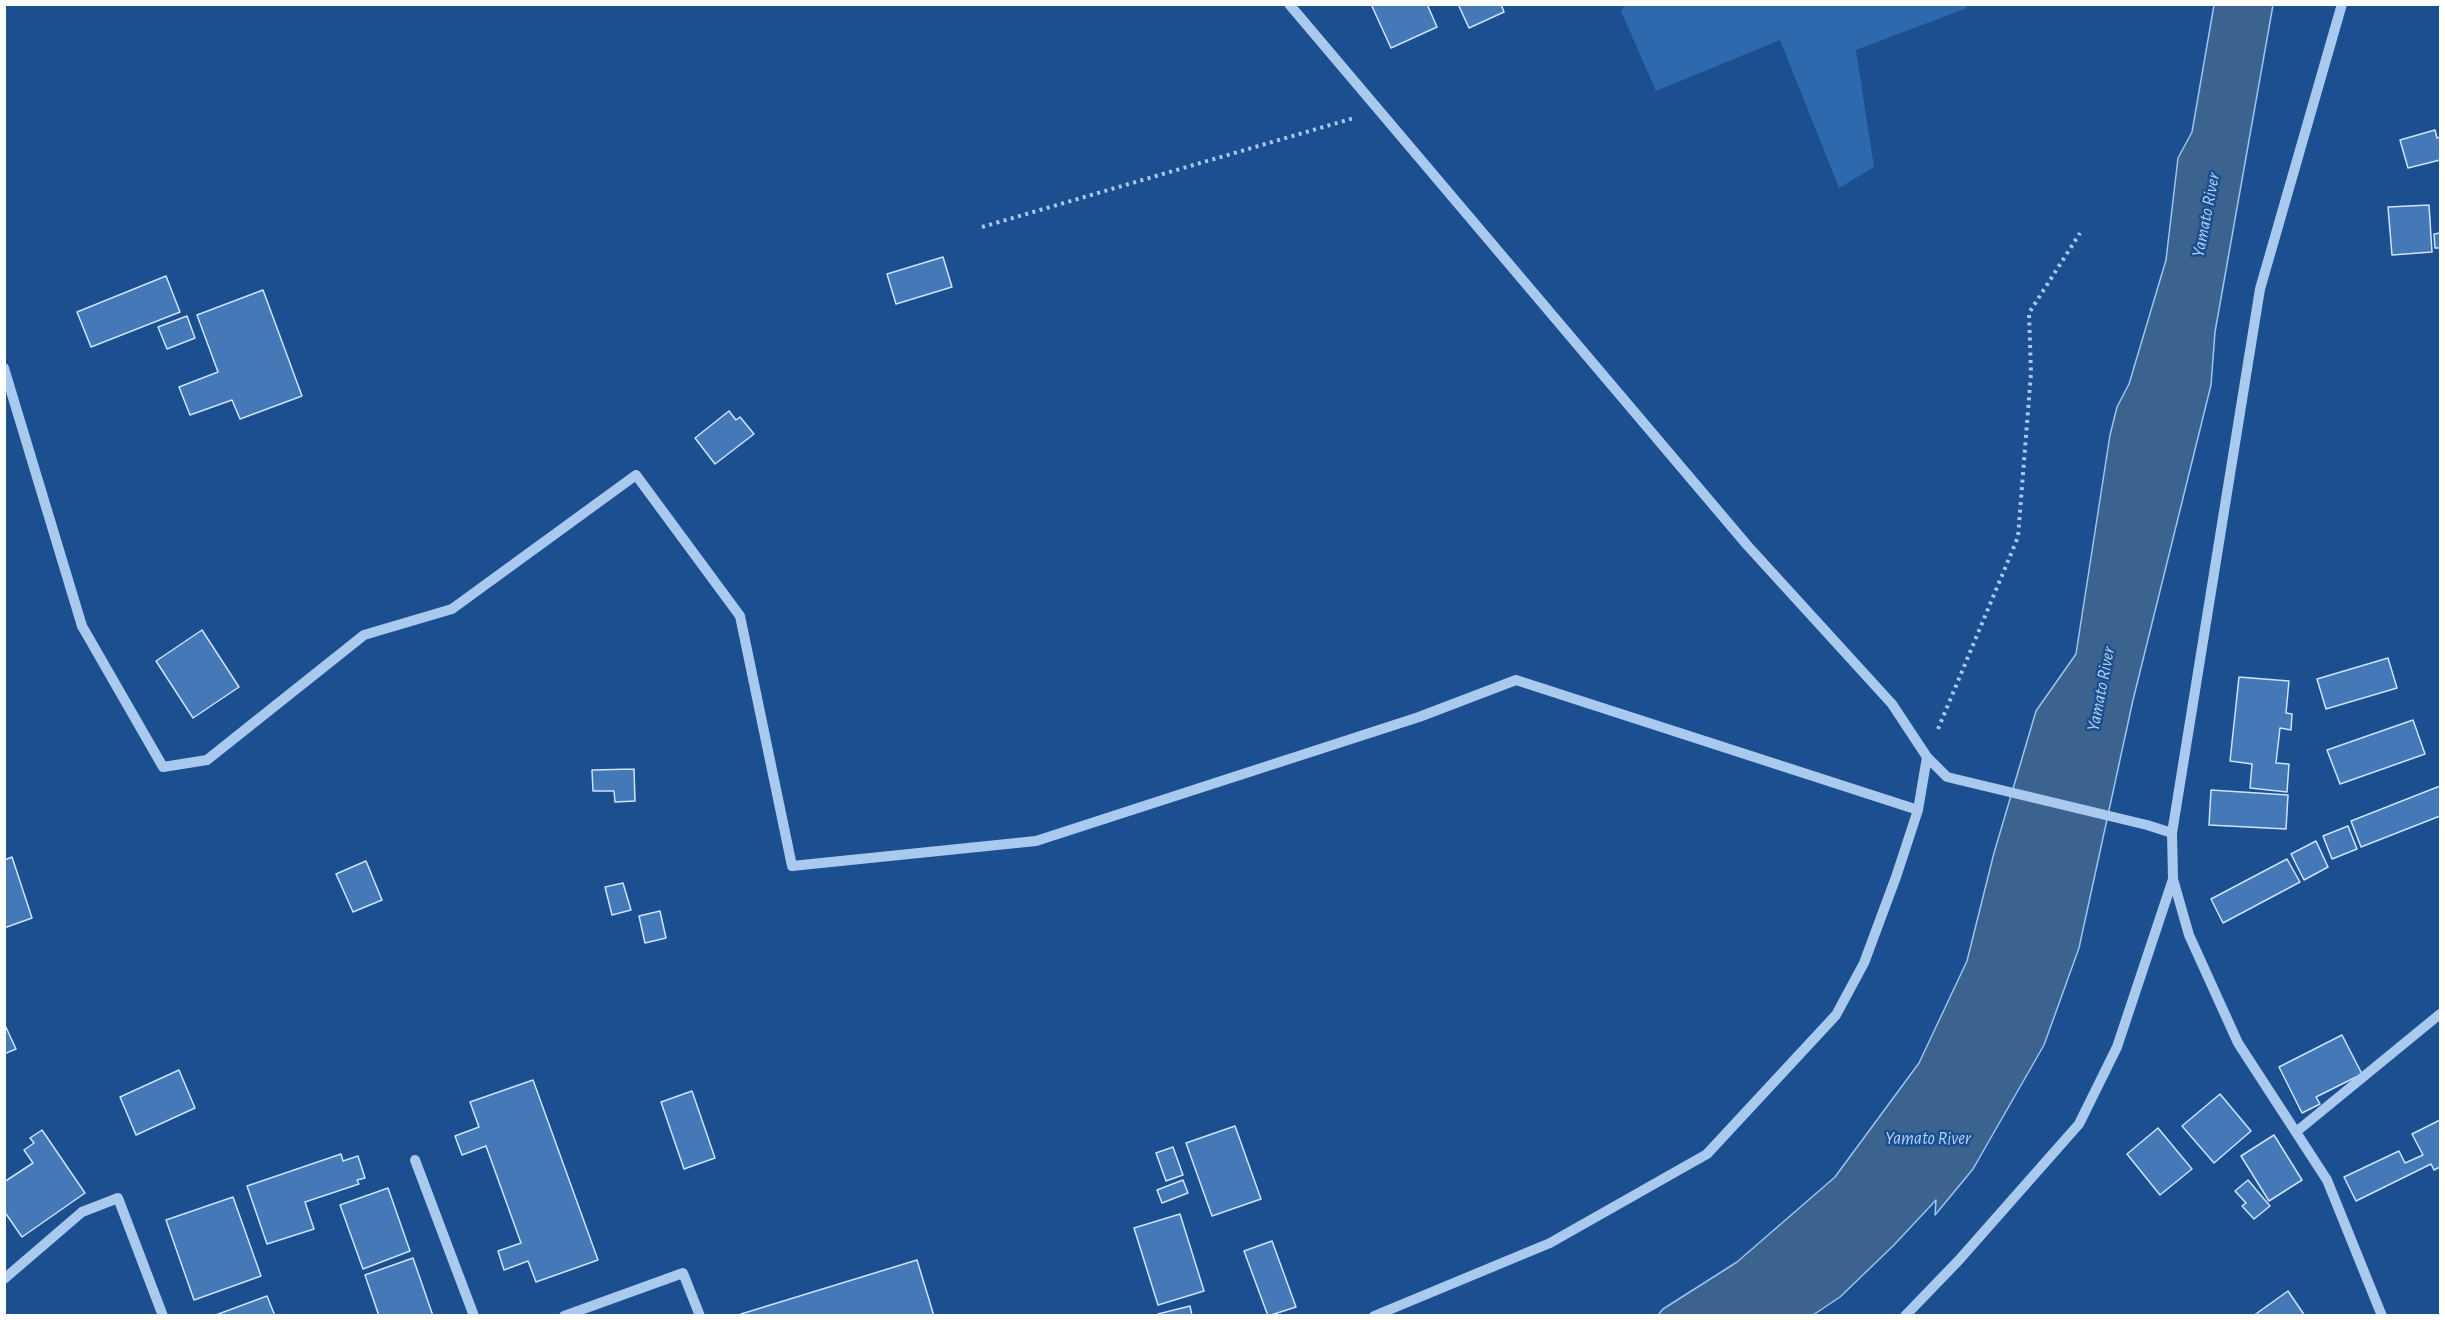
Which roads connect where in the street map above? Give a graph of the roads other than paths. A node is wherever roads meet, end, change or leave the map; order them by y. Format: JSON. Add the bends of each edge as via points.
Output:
{"nodes":[{"id":1,"x":1289,"y":4,"type":"edge"},
{"id":2,"x":2342,"y":4,"type":"edge"},
{"id":3,"x":4,"y":368,"type":"edge"},
{"id":4,"x":1927,"y":758,"type":"junction"},
{"id":5,"x":1918,"y":810,"type":"junction"},
{"id":6,"x":2172,"y":833,"type":"junction"},
{"id":7,"x":2173,"y":879,"type":"junction"},
{"id":8,"x":2440,"y":1014,"type":"edge"},
{"id":9,"x":2296,"y":1132,"type":"junction"},
{"id":10,"x":415,"y":1160,"type":"dead end"},
{"id":11,"x":4,"y":1280,"type":"edge"},
{"id":12,"x":164,"y":1316,"type":"edge"},
{"id":13,"x":474,"y":1316,"type":"edge"},
{"id":14,"x":564,"y":1316,"type":"edge"},
{"id":15,"x":700,"y":1316,"type":"edge"},
{"id":16,"x":1374,"y":1316,"type":"edge"},
{"id":17,"x":1905,"y":1316,"type":"edge"},
{"id":18,"x":2382,"y":1316,"type":"edge"}],
"edges":[{"from":1,"to":4,"type":"street","via":[[1747,545],[1892,704]]},
{"from":2,"to":6,"type":"street","via":[[2260,289]]},
{"from":3,"to":5,"type":"street","via":[[82,626],[163,767],[207,760],[364,635],[452,609],[636,475],[740,616],[792,866],[1036,841],[1419,717],[1516,680]]},
{"from":4,"to":5,"type":"street"},
{"from":4,"to":6,"type":"street","via":[[1947,777]]},
{"from":5,"to":16,"type":"street","via":[[1864,963],[1836,1015],[1707,1154],[1550,1243]]},
{"from":6,"to":7,"type":"street"},
{"from":7,"to":9,"type":"street","via":[[2189,935],[2238,1043]]},
{"from":7,"to":17,"type":"street","via":[[2117,1047],[2079,1124]]},
{"from":8,"to":9,"type":"street"},
{"from":9,"to":18,"type":"street","via":[[2327,1180]]},
{"from":10,"to":13,"type":"street"},
{"from":11,"to":12,"type":"street","via":[[82,1212],[118,1198]]},
{"from":14,"to":15,"type":"street","via":[[683,1273]]}]}
